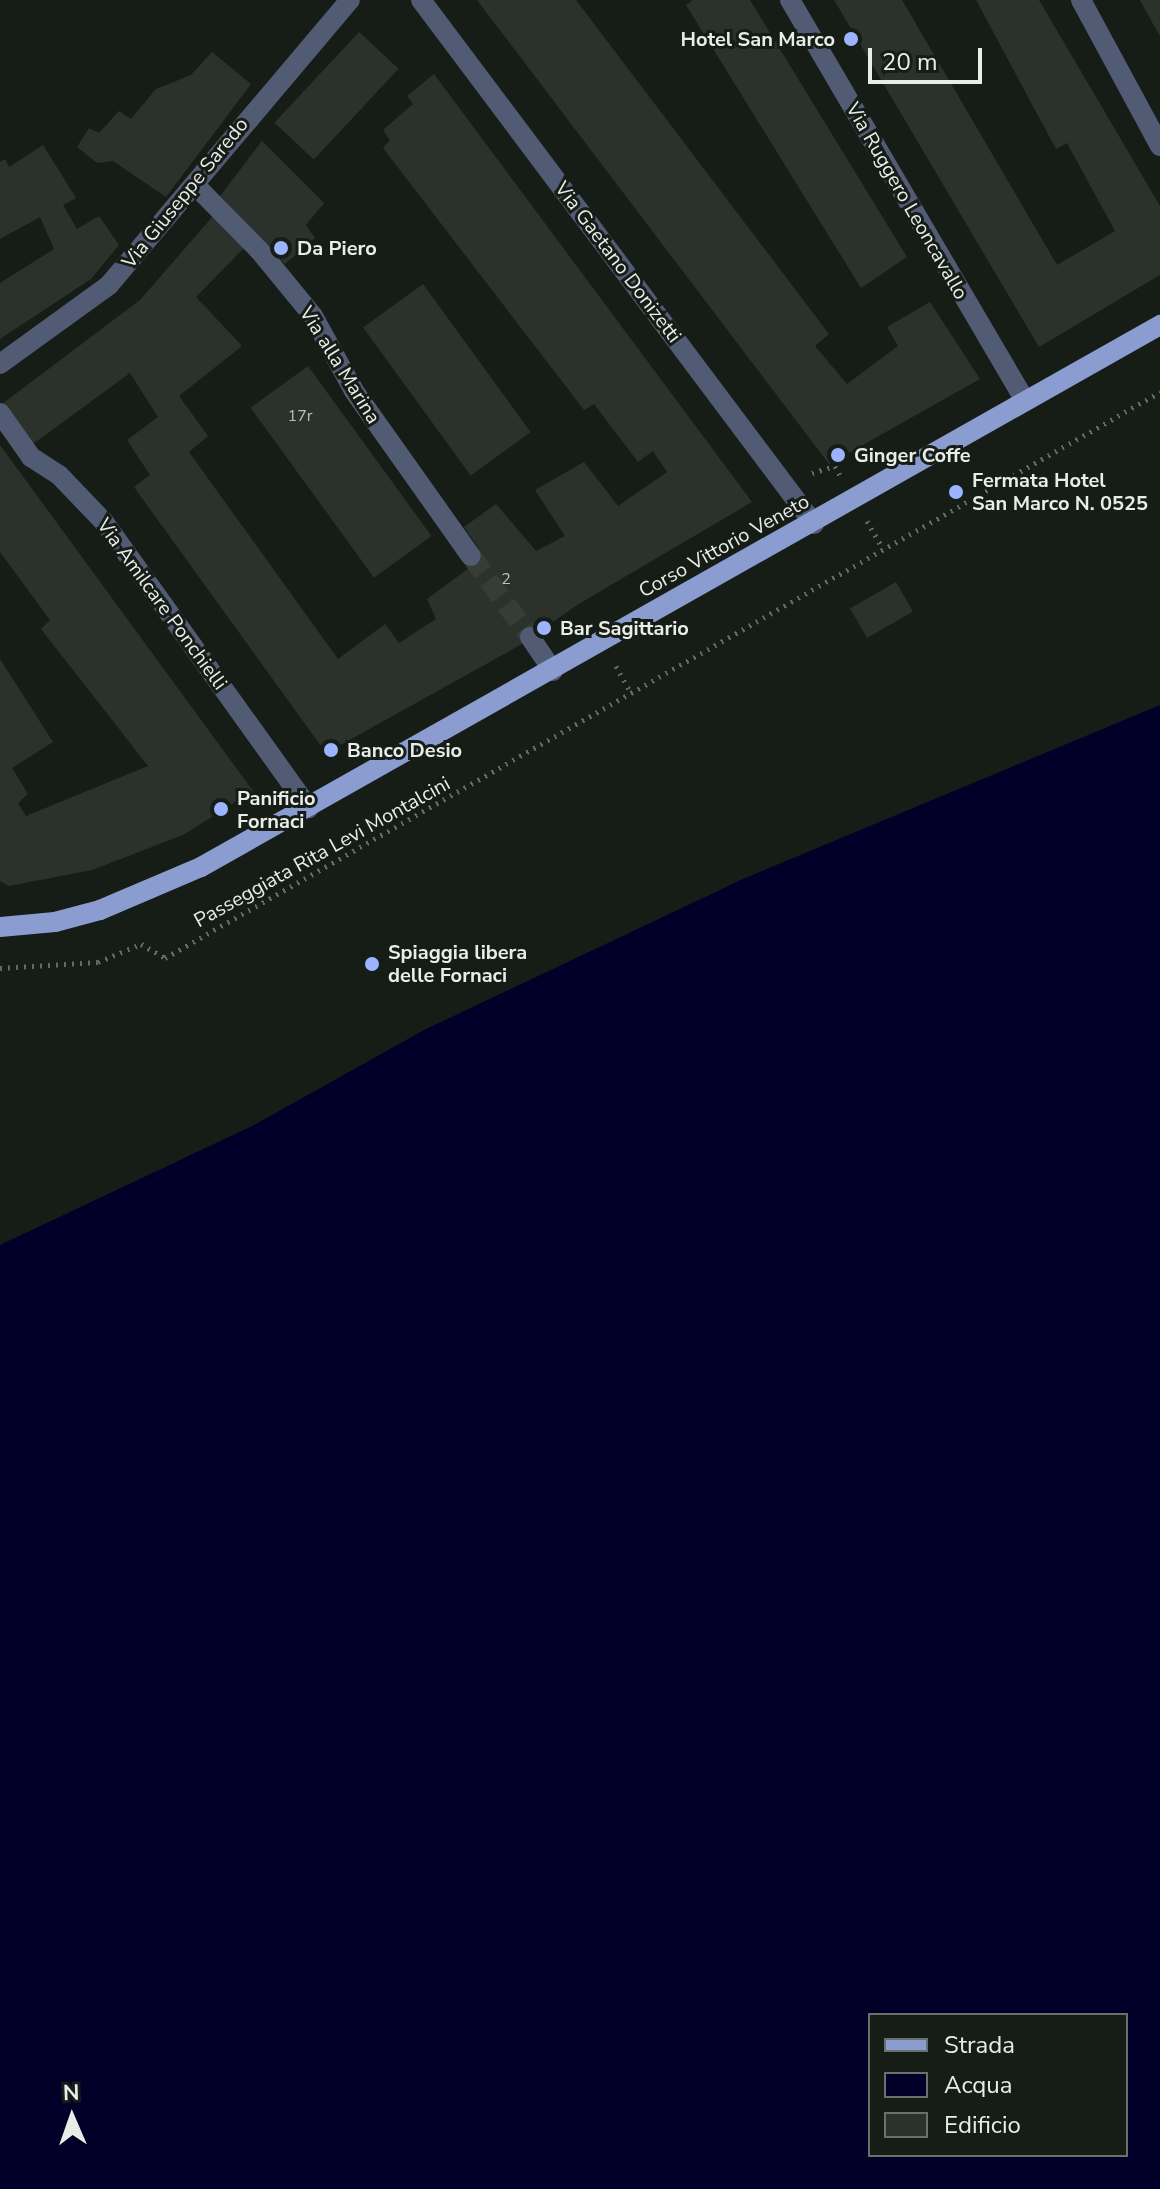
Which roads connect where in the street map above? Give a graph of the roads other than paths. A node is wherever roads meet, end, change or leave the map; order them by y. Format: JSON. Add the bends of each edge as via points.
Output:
{"nodes":[{"id":1,"x":350,"y":0,"type":"edge"},
{"id":2,"x":421,"y":0,"type":"edge"},
{"id":3,"x":790,"y":0,"type":"edge"},
{"id":4,"x":1081,"y":0,"type":"edge"},
{"id":5,"x":1160,"y":146,"type":"edge"},
{"id":6,"x":196,"y":186,"type":"junction"},
{"id":7,"x":1160,"y":325,"type":"edge"},
{"id":8,"x":0,"y":364,"type":"edge"},
{"id":9,"x":1025,"y":401,"type":"junction"},
{"id":10,"x":0,"y":413,"type":"edge"},
{"id":11,"x":814,"y":524,"type":"junction"},
{"id":12,"x":471,"y":556,"type":"tunnel mouth"},
{"id":13,"x":530,"y":637,"type":"tunnel mouth"},
{"id":14,"x":553,"y":671,"type":"junction"},
{"id":15,"x":309,"y":808,"type":"junction"},
{"id":16,"x":0,"y":927,"type":"edge"}],
"edges":[{"from":1,"to":6,"type":"street","name":"Via Giuseppe Saredo","via":[[255,107]]},
{"from":2,"to":11,"type":"street","name":"Via Gaetano Donizetti"},
{"from":3,"to":9,"type":"street","name":"Via Ruggero Leoncavallo"},
{"from":4,"to":5,"type":"street"},
{"from":6,"to":8,"type":"street","name":"Via Giuseppe Saredo","via":[[109,285]]},
{"from":6,"to":12,"type":"street","name":"Via alla Marina","via":[[259,250],[313,316],[354,391]]},
{"from":7,"to":9,"type":"main road","name":"Corso Vittorio Veneto"},
{"from":9,"to":11,"type":"main road","name":"Corso Vittorio Veneto"},
{"from":10,"to":15,"type":"street","name":"Via Amilcare Ponchielli","via":[[31,457],[59,475],[104,522]]},
{"from":11,"to":14,"type":"main road","name":"Corso Vittorio Veneto"},
{"from":13,"to":14,"type":"street"},
{"from":14,"to":15,"type":"main road","name":"Corso Vittorio Veneto"},
{"from":15,"to":16,"type":"main road","name":"Corso Vittorio Veneto","via":[[201,867],[100,910],[55,922]]}]}
